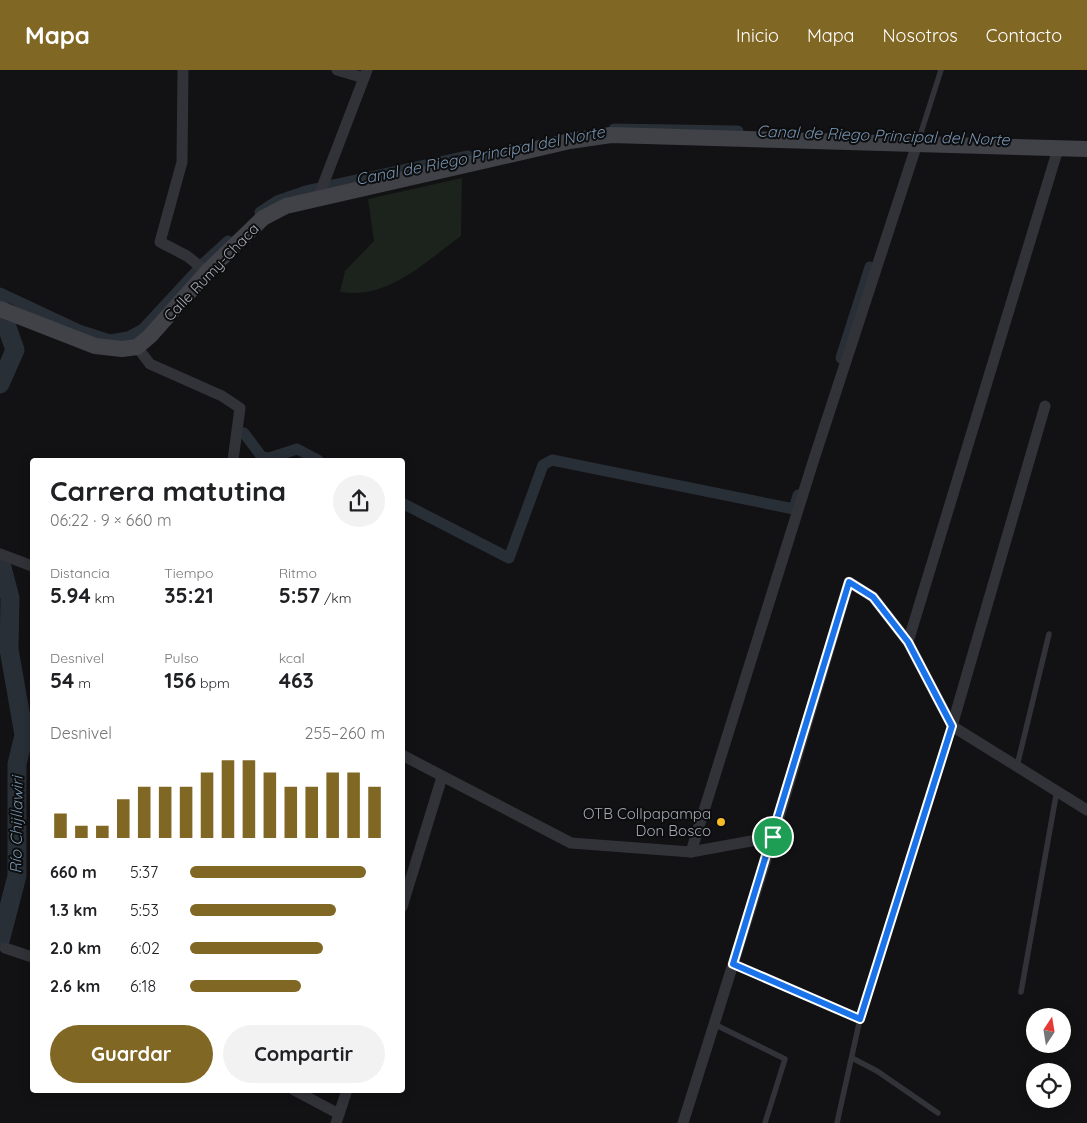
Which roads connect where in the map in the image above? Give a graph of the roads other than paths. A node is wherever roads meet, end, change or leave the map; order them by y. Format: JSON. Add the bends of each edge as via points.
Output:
{"nodes":[{"id":1,"x":183,"y":70,"type":"edge"},
{"id":2,"x":337,"y":70,"type":"edge"},
{"id":3,"x":941,"y":70,"type":"edge"},
{"id":4,"x":366,"y":74,"type":"edge"},
{"id":5,"x":918,"y":141,"type":"junction"},
{"id":6,"x":1058,"y":149,"type":"junction"},
{"id":7,"x":1087,"y":149,"type":"edge"},
{"id":8,"x":320,"y":195,"type":"junction"},
{"id":9,"x":203,"y":268,"type":"junction"},
{"id":10,"x":6,"y":311,"type":"edge"},
{"id":11,"x":137,"y":347,"type":"junction"},
{"id":12,"x":1045,"y":406,"type":"dead end"},
{"id":13,"x":233,"y":458,"type":"edge"},
{"id":14,"x":0,"y":554,"type":"edge"},
{"id":15,"x":30,"y":565,"type":"edge"},
{"id":16,"x":1050,"y":634,"type":"dead end"},
{"id":17,"x":908,"y":642,"type":"junction"},
{"id":18,"x":952,"y":726,"type":"junction"},
{"id":19,"x":405,"y":757,"type":"edge"},
{"id":20,"x":1017,"y":766,"type":"junction"},
{"id":21,"x":442,"y":777,"type":"junction"},
{"id":22,"x":1056,"y":790,"type":"junction"},
{"id":23,"x":1087,"y":810,"type":"edge"},
{"id":24,"x":773,"y":837,"type":"junction"},
{"id":25,"x":691,"y":852,"type":"junction"},
{"id":26,"x":405,"y":897,"type":"edge"},
{"id":27,"x":5,"y":948,"type":"dead end"},
{"id":28,"x":30,"y":956,"type":"edge"},
{"id":29,"x":733,"y":964,"type":"junction"},
{"id":30,"x":1021,"y":992,"type":"dead end"},
{"id":31,"x":860,"y":1019,"type":"junction"},
{"id":32,"x":714,"y":1024,"type":"junction"},
{"id":33,"x":852,"y":1058,"type":"junction"},
{"id":34,"x":299,"y":1093,"type":"edge"},
{"id":35,"x":346,"y":1093,"type":"edge"},
{"id":36,"x":938,"y":1113,"type":"dead end"},
{"id":37,"x":338,"y":1119,"type":"edge"},
{"id":38,"x":684,"y":1123,"type":"edge"},
{"id":39,"x":765,"y":1123,"type":"edge"},
{"id":40,"x":837,"y":1123,"type":"edge"}],
"edges":[{"from":1,"to":9,"type":"street","via":[[182,162],[160,242]]},
{"from":2,"to":4,"type":"street"},
{"from":3,"to":5,"type":"lane"},
{"from":4,"to":8,"type":"street"},
{"from":5,"to":6,"type":"street","name":"Calle Rumy-Chaca"},
{"from":5,"to":8,"type":"street","name":"Calle Rumy-Chaca","via":[[611,135]]},
{"from":5,"to":25,"type":"street"},
{"from":6,"to":7,"type":"street","name":"Calle Rumy-Chaca"},
{"from":6,"to":17,"type":"street"},
{"from":8,"to":9,"type":"street","name":"Calle Rumy-Chaca","via":[[286,206],[263,218]]},
{"from":9,"to":11,"type":"street","name":"Calle Rumy-Chaca"},
{"from":10,"to":11,"type":"street","via":[[95,346]]},
{"from":11,"to":13,"type":"street","via":[[150,364],[222,396],[240,408]]},
{"from":12,"to":18,"type":"street"},
{"from":14,"to":15,"type":"street"},
{"from":16,"to":20,"type":"lane"},
{"from":17,"to":18,"type":"street"},
{"from":17,"to":24,"type":"street","via":[[873,597],[849,582]]},
{"from":18,"to":20,"type":"street"},
{"from":18,"to":31,"type":"lane"},
{"from":19,"to":21,"type":"street"},
{"from":20,"to":22,"type":"street"},
{"from":21,"to":25,"type":"street","via":[[571,843]]},
{"from":21,"to":26,"type":"street"},
{"from":22,"to":23,"type":"street"},
{"from":22,"to":30,"type":"lane"},
{"from":24,"to":25,"type":"street"},
{"from":24,"to":29,"type":"street"},
{"from":27,"to":28,"type":"street"},
{"from":29,"to":31,"type":"lane"},
{"from":29,"to":32,"type":"street"},
{"from":31,"to":33,"type":"lane"},
{"from":32,"to":38,"type":"street"},
{"from":32,"to":39,"type":"lane","via":[[785,1059]]},
{"from":33,"to":36,"type":"lane","via":[[877,1071]]},
{"from":33,"to":40,"type":"lane"},
{"from":34,"to":37,"type":"street"},
{"from":35,"to":37,"type":"street"}]}
